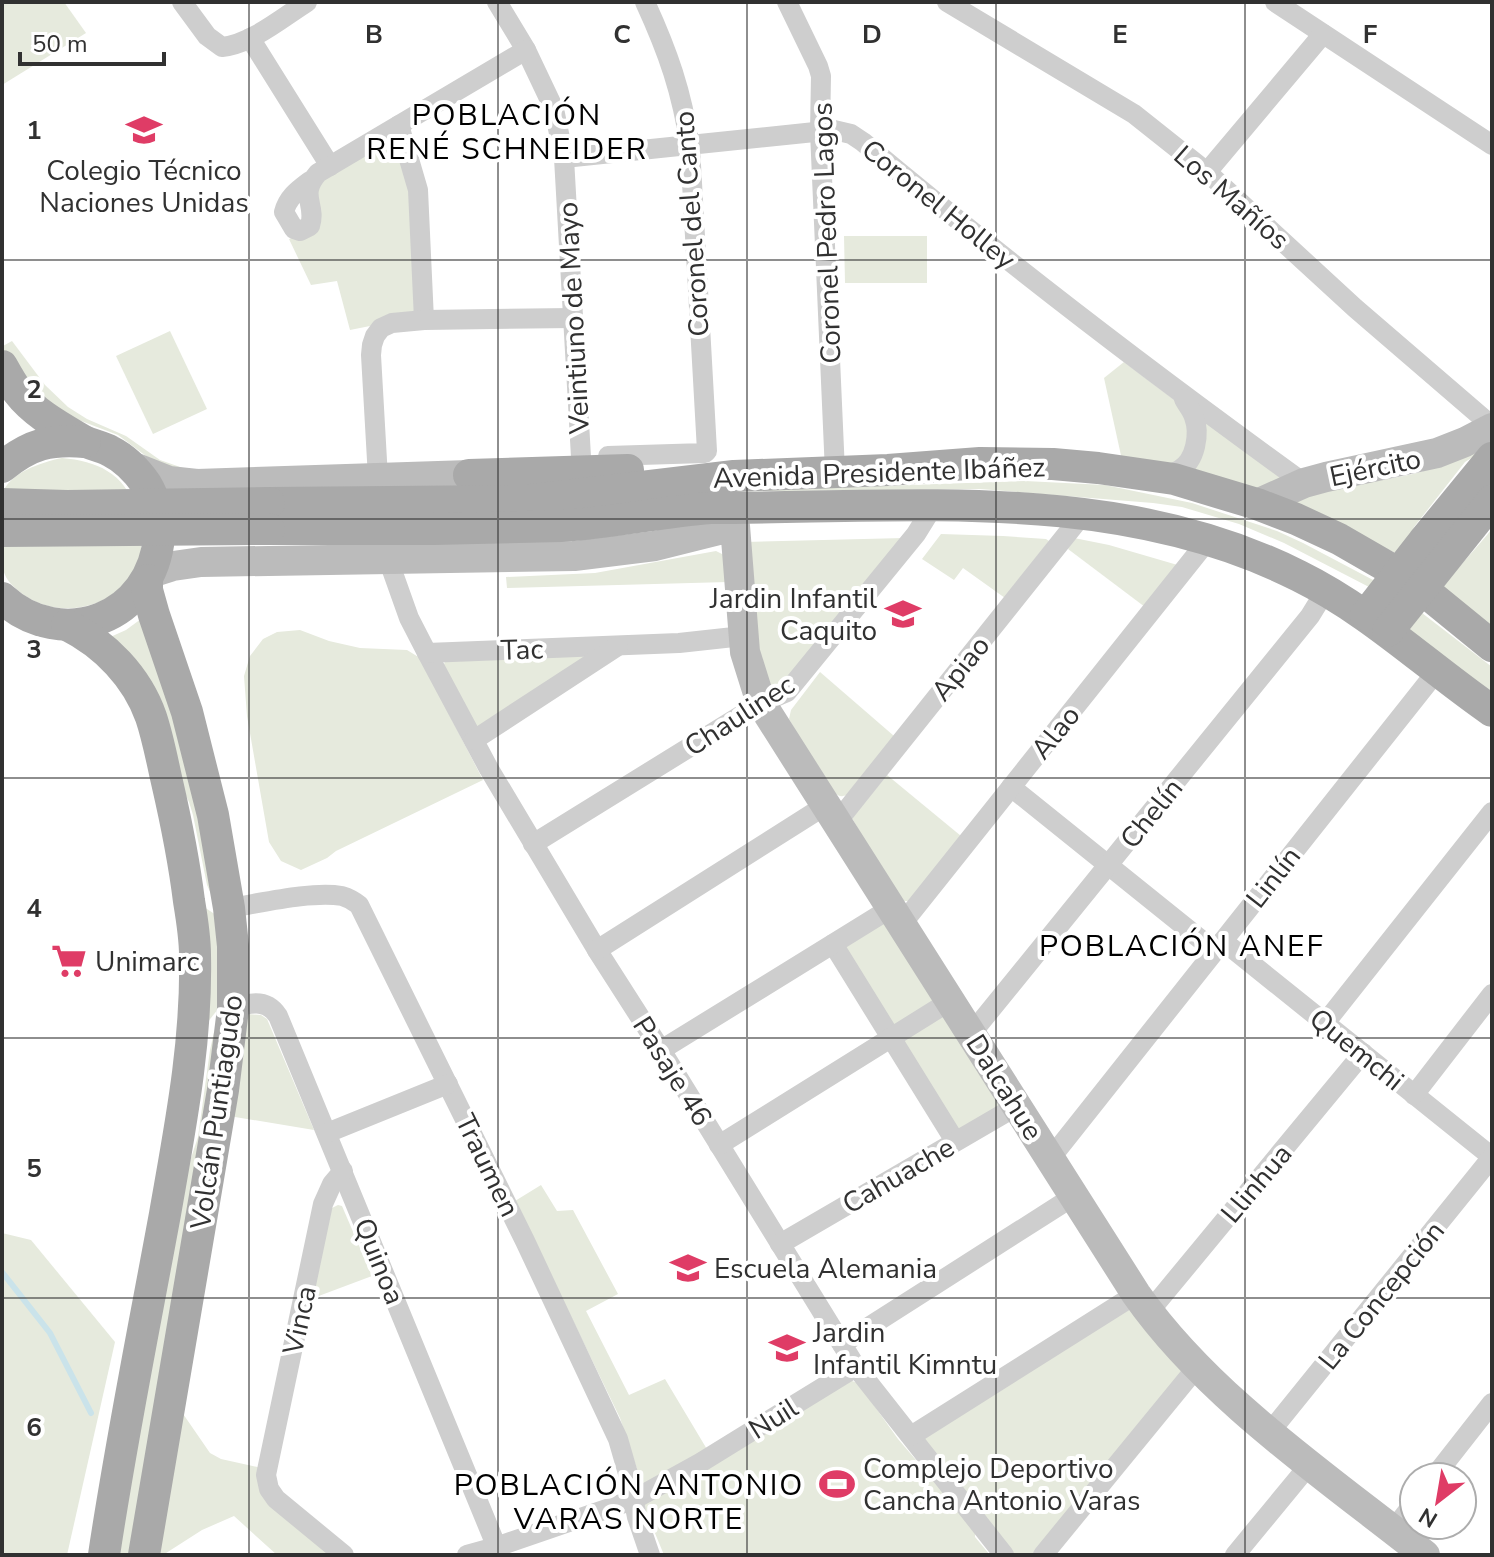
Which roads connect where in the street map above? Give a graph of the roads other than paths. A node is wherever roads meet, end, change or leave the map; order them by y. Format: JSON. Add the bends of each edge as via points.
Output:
{"nodes":[{"id":1,"x":182,"y":2,"type":"edge"},
{"id":2,"x":307,"y":2,"type":"edge"},
{"id":3,"x":497,"y":2,"type":"edge"},
{"id":4,"x":645,"y":2,"type":"edge"},
{"id":5,"x":947,"y":2,"type":"edge"},
{"id":6,"x":1275,"y":2,"type":"edge"},
{"id":7,"x":788,"y":3,"type":"edge"},
{"id":8,"x":1323,"y":34,"type":"junction"},
{"id":9,"x":250,"y":38,"type":"junction"},
{"id":10,"x":526,"y":50,"type":"junction"},
{"id":11,"x":399,"y":125,"type":"junction"},
{"id":12,"x":820,"y":132,"type":"junction"},
{"id":13,"x":1492,"y":145,"type":"edge"},
{"id":14,"x":690,"y":147,"type":"junction"},
{"id":15,"x":564,"y":158,"type":"junction"},
{"id":16,"x":330,"y":166,"type":"junction"},
{"id":17,"x":1207,"y":172,"type":"junction"},
{"id":18,"x":310,"y":181,"type":"dead end"},
{"id":19,"x":573,"y":318,"type":"junction"},
{"id":20,"x":424,"y":320,"type":"junction"},
{"id":21,"x":2,"y":366,"type":"edge"},
{"id":22,"x":1179,"y":393,"type":"junction"},
{"id":23,"x":1492,"y":427,"type":"edge"},
{"id":24,"x":2,"y":434,"type":"edge"},
{"id":25,"x":85,"y":442,"type":"junction"},
{"id":26,"x":706,"y":453,"type":"joint"},
{"id":27,"x":581,"y":457,"type":"junction"},
{"id":28,"x":2,"y":458,"type":"edge"},
{"id":29,"x":1492,"y":458,"type":"edge"},
{"id":30,"x":131,"y":466,"type":"junction"},
{"id":31,"x":2,"y":467,"type":"edge"},
{"id":32,"x":835,"y":472,"type":"junction"},
{"id":33,"x":469,"y":475,"type":"junction"},
{"id":34,"x":734,"y":476,"type":"junction"},
{"id":35,"x":1157,"y":476,"type":"junction"},
{"id":36,"x":378,"y":478,"type":"junction"},
{"id":37,"x":1304,"y":483,"type":"junction"},
{"id":38,"x":1492,"y":501,"type":"edge"},
{"id":39,"x":2,"y":504,"type":"edge"},
{"id":40,"x":1257,"y":504,"type":"junction"},
{"id":41,"x":934,"y":505,"type":"junction"},
{"id":42,"x":783,"y":508,"type":"junction"},
{"id":43,"x":1083,"y":514,"type":"junction"},
{"id":44,"x":269,"y":516,"type":"junction"},
{"id":45,"x":735,"y":526,"type":"junction"},
{"id":46,"x":2,"y":531,"type":"edge"},
{"id":47,"x":1208,"y":540,"type":"junction"},
{"id":48,"x":388,"y":559,"type":"junction"},
{"id":49,"x":149,"y":576,"type":"junction"},
{"id":50,"x":1410,"y":581,"type":"junction"},
{"id":51,"x":1326,"y":590,"type":"junction"},
{"id":52,"x":2,"y":598,"type":"edge"},
{"id":53,"x":1377,"y":623,"type":"junction"},
{"id":54,"x":67,"y":625,"type":"junction"},
{"id":55,"x":743,"y":636,"type":"junction"},
{"id":56,"x":618,"y":646,"type":"junction"},
{"id":57,"x":1492,"y":646,"type":"edge"},
{"id":58,"x":427,"y":653,"type":"junction"},
{"id":59,"x":1437,"y":671,"type":"junction"},
{"id":60,"x":761,"y":703,"type":"junction"},
{"id":61,"x":1492,"y":711,"type":"edge"},
{"id":62,"x":1492,"y":727,"type":"edge"},
{"id":63,"x":474,"y":740,"type":"junction"},
{"id":64,"x":1011,"y":787,"type":"junction"},
{"id":65,"x":1492,"y":812,"type":"edge"},
{"id":66,"x":831,"y":814,"type":"junction"},
{"id":67,"x":533,"y":844,"type":"junction"},
{"id":68,"x":1108,"y":866,"type":"junction"},
{"id":69,"x":187,"y":883,"type":"junction"},
{"id":70,"x":229,"y":908,"type":"junction"},
{"id":71,"x":896,"y":916,"type":"junction"},
{"id":72,"x":833,"y":944,"type":"junction"},
{"id":73,"x":1219,"y":946,"type":"junction"},
{"id":74,"x":597,"y":950,"type":"junction"},
{"id":75,"x":1492,"y":994,"type":"edge"},
{"id":76,"x":950,"y":1001,"type":"junction"},
{"id":77,"x":233,"y":1009,"type":"junction"},
{"id":78,"x":1325,"y":1023,"type":"junction"},
{"id":79,"x":971,"y":1034,"type":"junction"},
{"id":80,"x":891,"y":1038,"type":"junction"},
{"id":81,"x":661,"y":1050,"type":"junction"},
{"id":82,"x":1363,"y":1053,"type":"junction"},
{"id":83,"x":190,"y":1061,"type":"junction"},
{"id":84,"x":448,"y":1084,"type":"junction"},
{"id":85,"x":1414,"y":1095,"type":"junction"},
{"id":86,"x":1017,"y":1106,"type":"junction"},
{"id":87,"x":327,"y":1133,"type":"junction"},
{"id":88,"x":955,"y":1141,"type":"junction"},
{"id":89,"x":719,"y":1145,"type":"junction"},
{"id":90,"x":1492,"y":1157,"type":"edge"},
{"id":91,"x":1050,"y":1159,"type":"junction"},
{"id":92,"x":343,"y":1171,"type":"junction"},
{"id":93,"x":1074,"y":1196,"type":"junction"},
{"id":94,"x":780,"y":1244,"type":"junction"},
{"id":95,"x":1142,"y":1303,"type":"junction"},
{"id":96,"x":842,"y":1344,"type":"junction"},
{"id":97,"x":856,"y":1367,"type":"junction"},
{"id":98,"x":1197,"y":1367,"type":"junction"},
{"id":99,"x":1492,"y":1403,"type":"edge"},
{"id":100,"x":1270,"y":1432,"type":"junction"},
{"id":101,"x":911,"y":1436,"type":"junction"},
{"id":102,"x":1447,"y":1461,"type":"edge"},
{"id":103,"x":1310,"y":1464,"type":"junction"},
{"id":104,"x":633,"y":1500,"type":"junction"},
{"id":105,"x":1398,"y":1524,"type":"edge"},
{"id":106,"x":1393,"y":1530,"type":"junction"},
{"id":107,"x":498,"y":1551,"type":"edge"},
{"id":108,"x":1422,"y":1554,"type":"edge"},
{"id":109,"x":104,"y":1555,"type":"edge"},
{"id":110,"x":144,"y":1555,"type":"edge"},
{"id":111,"x":344,"y":1555,"type":"edge"},
{"id":112,"x":467,"y":1555,"type":"edge"},
{"id":113,"x":650,"y":1555,"type":"edge"},
{"id":114,"x":1004,"y":1555,"type":"edge"},
{"id":115,"x":1043,"y":1555,"type":"edge"},
{"id":116,"x":1235,"y":1555,"type":"edge"}],
"edges":[{"from":1,"to":9,"type":"street","via":[[222,47]]},
{"from":2,"to":9,"type":"street"},
{"from":3,"to":10,"type":"street","name":"Veintiuno de Mayo"},
{"from":4,"to":14,"type":"street","name":"Coronel del Canto","via":[[675,73]]},
{"from":5,"to":17,"type":"street","name":"Los Mañíos","via":[[1134,114]]},
{"from":6,"to":8,"type":"street"},
{"from":7,"to":12,"type":"street","name":"Coronel Pedro Lagos","via":[[821,76]]},
{"from":8,"to":13,"type":"street"},
{"from":8,"to":17,"type":"street"},
{"from":9,"to":16,"type":"street"},
{"from":10,"to":11,"type":"street"},
{"from":10,"to":15,"type":"street","name":"Veintiuno de Mayo","via":[[554,109]]},
{"from":11,"to":16,"type":"street"},
{"from":11,"to":20,"type":"street","via":[[418,190]]},
{"from":12,"to":14,"type":"street","name":"Coronel Holley"},
{"from":12,"to":22,"type":"street","name":"Coronel Holley","via":[[843,131],[863,142]]},
{"from":12,"to":32,"type":"street","name":"Coronel Pedro Lagos"},
{"from":14,"to":15,"type":"street","name":"Coronel Holley"},
{"from":14,"to":26,"type":"street","name":"Coronel del Canto"},
{"from":15,"to":19,"type":"street","name":"Veintiuno de Mayo"},
{"from":16,"to":18,"type":"street"},
{"from":17,"to":23,"type":"street","name":"Los Mañíos"},
{"from":19,"to":20,"type":"street"},
{"from":19,"to":27,"type":"street","name":"Veintiuno de Mayo"},
{"from":20,"to":36,"type":"street","via":[[386,324],[372,345]]},
{"from":21,"to":25,"type":"main road","name":"Avenida Presidente Ibáñez","via":[[33,407]]},
{"from":22,"to":35,"type":"street","name":"Coronel Holley","via":[[1194,417],[1193,452],[1187,465]]},
{"from":22,"to":37,"type":"street","name":"Coronel Holley"},
{"from":23,"to":37,"type":"street","name":"Ejército","via":[[1437,453]]},
{"from":24,"to":28,"type":"main road"},
{"from":25,"to":30,"type":"main road","name":"Avenida Presidente Ibáñez"},
{"from":25,"to":31,"type":"main road","name":"Avenida Presidente Ibáñez","via":[[40,444]]},
{"from":26,"to":27,"type":"street","name":"Avenida Presidente Ibáñez"},
{"from":27,"to":33,"type":"street","name":"Avenida Presidente Ibáñez"},
{"from":29,"to":50,"type":"main road"},
{"from":30,"to":36,"type":"street","name":"Avenida Presidente Ibáñez","via":[[169,481],[197,484]]},
{"from":30,"to":49,"type":"main road","name":"Avenida Presidente Ibáñez","via":[[156,505],[160,528]]},
{"from":32,"to":34,"type":"main road","name":"Avenida Presidente Ibáñez"},
{"from":32,"to":35,"type":"main road","name":"Avenida Presidente Ibáñez","via":[[1002,463]]},
{"from":33,"to":34,"type":"main road","via":[[656,469]]},
{"from":33,"to":36,"type":"street","name":"Avenida Presidente Ibáñez"},
{"from":34,"to":44,"type":"main road","name":"Avenida Presidente Ibáñez","via":[[524,501]]},
{"from":35,"to":40,"type":"main road","name":"Avenida Presidente Ibáñez"},
{"from":37,"to":40,"type":"street","name":"Ejército"},
{"from":38,"to":50,"type":"main road"},
{"from":39,"to":44,"type":"main road","bridge":true},
{"from":40,"to":50,"type":"main road","name":"Avenida Presidente Ibáñez","via":[[1339,539]]},
{"from":41,"to":42,"type":"main road","name":"Avenida Presidente Ibáñez"},
{"from":41,"to":43,"type":"main road","name":"Avenida Presidente Ibáñez"},
{"from":41,"to":60,"type":"street","name":"Chaulinec","via":[[794,684]]},
{"from":42,"to":44,"type":"main road","name":"Avenida Presidente Ibáñez","via":[[710,508],[582,525],[433,529]]},
{"from":42,"to":45,"type":"main road"},
{"from":43,"to":47,"type":"main road","name":"Avenida Presidente Ibáñez"},
{"from":43,"to":66,"type":"street","name":"Apiao"},
{"from":44,"to":46,"type":"main road","bridge":true},
{"from":45,"to":48,"type":"street","name":"Avenida Presidente Ibáñez","via":[[655,546],[574,556]]},
{"from":45,"to":55,"type":"street","name":"Dalcahue"},
{"from":47,"to":51,"type":"main road","name":"Avenida Presidente Ibáñez"},
{"from":47,"to":64,"type":"street","name":"Alao"},
{"from":48,"to":49,"type":"street","name":"Avenida Presidente Ibáñez","via":[[201,562]]},
{"from":48,"to":58,"type":"street","name":"Pasaje 46"},
{"from":49,"to":54,"type":"main road","via":[[113,613]]},
{"from":49,"to":70,"type":"main road","name":"Volcán Puntiagudo","via":[[147,590],[187,712],[213,815]]},
{"from":50,"to":53,"type":"main road"},
{"from":50,"to":57,"type":"main road","name":"Avenida Presidente Ibáñez"},
{"from":51,"to":53,"type":"main road","name":"Avenida Presidente Ibáñez"},
{"from":51,"to":68,"type":"street","name":"Chelín"},
{"from":52,"to":54,"type":"main road","via":[[28,617]]},
{"from":53,"to":59,"type":"main road","name":"Avenida Presidente Ibáñez"},
{"from":54,"to":69,"type":"main road","name":"Volcán Puntiagudo","via":[[107,653],[140,692],[162,762]]},
{"from":55,"to":56,"type":"street","name":"Tac"},
{"from":55,"to":60,"type":"street","name":"Dalcahue"},
{"from":56,"to":58,"type":"street","name":"Tac"},
{"from":56,"to":63,"type":"street","name":"Tac"},
{"from":58,"to":63,"type":"street","name":"Pasaje 46"},
{"from":59,"to":61,"type":"main road","name":"Avenida Presidente Ibáñez"},
{"from":59,"to":62,"type":"street","name":"Avenida Presidente Ibáñez"},
{"from":59,"to":73,"type":"street","name":"Linlín"},
{"from":60,"to":66,"type":"street","name":"Dalcahue"},
{"from":60,"to":67,"type":"street","name":"Chaulinec"},
{"from":63,"to":67,"type":"street","name":"Pasaje 46"},
{"from":64,"to":68,"type":"street","name":"Quemchi"},
{"from":64,"to":71,"type":"street","name":"Alao"},
{"from":65,"to":78,"type":"street"},
{"from":66,"to":71,"type":"street","name":"Dalcahue"},
{"from":66,"to":74,"type":"street","name":"Apiao"},
{"from":67,"to":74,"type":"street","name":"Pasaje 46"},
{"from":68,"to":73,"type":"street","name":"Quemchi"},
{"from":68,"to":79,"type":"street","name":"Chelín"},
{"from":69,"to":70,"type":"main road","via":[[206,900]]},
{"from":69,"to":83,"type":"main road","name":"Volcán Puntiagudo","via":[[195,953]]},
{"from":70,"to":77,"type":"main road","name":"Volcán Puntiagudo"},
{"from":70,"to":84,"type":"street","name":"Traumen","via":[[315,896],[341,896],[359,905]]},
{"from":71,"to":72,"type":"street","name":"Alao"},
{"from":71,"to":76,"type":"street","name":"Dalcahue"},
{"from":72,"to":80,"type":"street"},
{"from":72,"to":81,"type":"street","name":"Alao"},
{"from":73,"to":78,"type":"street","name":"Quemchi"},
{"from":73,"to":91,"type":"street","name":"Linlín"},
{"from":74,"to":81,"type":"street","name":"Pasaje 46"},
{"from":75,"to":85,"type":"street"},
{"from":76,"to":79,"type":"street","name":"Dalcahue"},
{"from":76,"to":80,"type":"street"},
{"from":77,"to":83,"type":"main road","via":[[218,1020]]},
{"from":77,"to":87,"type":"street","name":"Quinoa","via":[[254,1003],[275,1011]]},
{"from":77,"to":110,"type":"main road","name":"Volcán Puntiagudo"},
{"from":78,"to":82,"type":"street","name":"Quemchi"},
{"from":79,"to":86,"type":"street","name":"Dalcahue"},
{"from":80,"to":88,"type":"street"},
{"from":80,"to":89,"type":"street"},
{"from":81,"to":89,"type":"street","name":"Pasaje 46"},
{"from":82,"to":85,"type":"street","name":"Quemchi"},
{"from":82,"to":95,"type":"street","name":"Llinhua"},
{"from":83,"to":109,"type":"main road","name":"Volcán Puntiagudo"},
{"from":84,"to":87,"type":"street"},
{"from":84,"to":104,"type":"street","name":"Traumen","via":[[615,1430]]},
{"from":85,"to":90,"type":"street","name":"Quemchi"},
{"from":86,"to":88,"type":"street","name":"Cahuache"},
{"from":86,"to":91,"type":"street","name":"Dalcahue"},
{"from":87,"to":92,"type":"street","name":"Quinoa"},
{"from":88,"to":94,"type":"street","name":"Cahuache"},
{"from":89,"to":94,"type":"street","name":"Pasaje 46"},
{"from":90,"to":100,"type":"street","name":"La Concepción"},
{"from":91,"to":93,"type":"street","name":"Dalcahue"},
{"from":92,"to":107,"type":"street","name":"Quinoa"},
{"from":92,"to":111,"type":"street","name":"Vinca","via":[[323,1204],[266,1475],[276,1499]]},
{"from":93,"to":95,"type":"street","name":"Dalcahue"},
{"from":93,"to":96,"type":"street"},
{"from":94,"to":96,"type":"street","name":"Pasaje 46"},
{"from":95,"to":98,"type":"street","name":"Dalcahue"},
{"from":95,"to":101,"type":"street","name":"Llinhua"},
{"from":96,"to":97,"type":"street","name":"Pasaje 46"},
{"from":97,"to":101,"type":"street","name":"Pasaje 46"},
{"from":97,"to":104,"type":"street","name":"Nuil"},
{"from":98,"to":100,"type":"street","name":"Dalcahue"},
{"from":98,"to":115,"type":"street"},
{"from":99,"to":102,"type":"street"},
{"from":100,"to":103,"type":"street","name":"Dalcahue"},
{"from":101,"to":114,"type":"street","name":"Pasaje 46"},
{"from":103,"to":106,"type":"street","name":"Dalcahue"},
{"from":103,"to":116,"type":"street"},
{"from":104,"to":107,"type":"street","name":"Nuil"},
{"from":104,"to":113,"type":"street","name":"Traumen"},
{"from":105,"to":106,"type":"street"},
{"from":106,"to":108,"type":"street","name":"Dalcahue"},
{"from":107,"to":112,"type":"street","name":"Nuil"}]}
